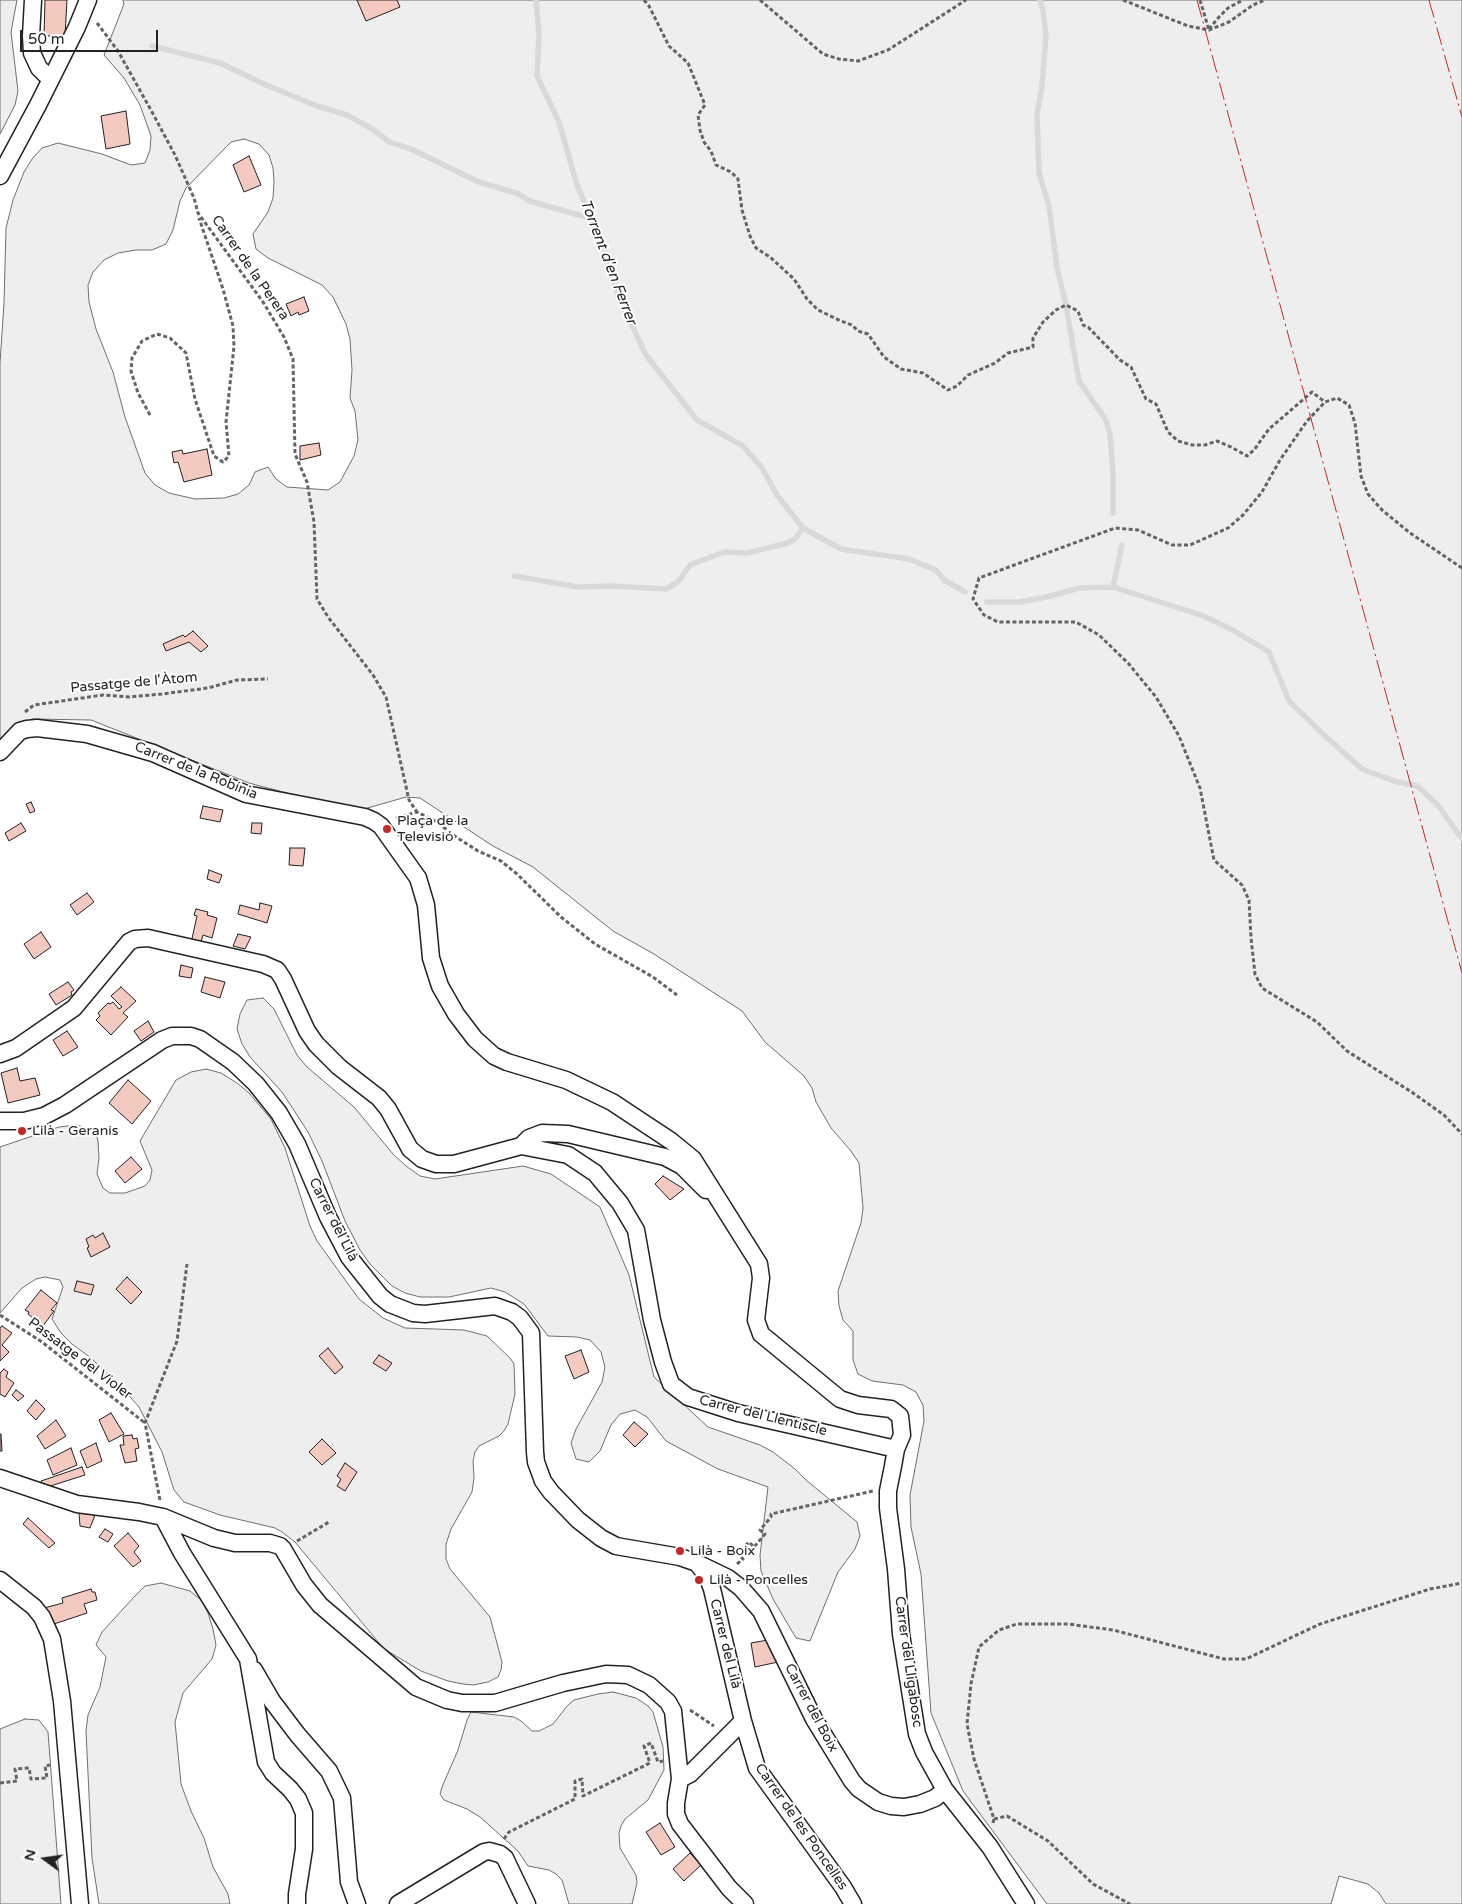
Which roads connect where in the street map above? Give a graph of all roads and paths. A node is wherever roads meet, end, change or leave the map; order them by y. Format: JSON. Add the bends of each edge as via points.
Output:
{"nodes":[{"id":1,"x":33,"y":0,"type":"edge"},
{"id":2,"x":644,"y":0,"type":"edge"},
{"id":3,"x":760,"y":0,"type":"edge"},
{"id":4,"x":966,"y":0,"type":"edge"},
{"id":5,"x":1122,"y":0,"type":"edge"},
{"id":6,"x":1200,"y":0,"type":"edge"},
{"id":7,"x":1243,"y":0,"type":"edge"},
{"id":8,"x":1265,"y":0,"type":"edge"},
{"id":9,"x":89,"y":1,"type":"edge"},
{"id":10,"x":1209,"y":30,"type":"junction"},
{"id":11,"x":52,"y":78,"type":"junction"},
{"id":12,"x":0,"y":176,"type":"edge"},
{"id":13,"x":198,"y":213,"type":"junction"},
{"id":14,"x":1325,"y":402,"type":"junction"},
{"id":15,"x":150,"y":415,"type":"dead end"},
{"id":16,"x":1462,"y":568,"type":"edge"},
{"id":17,"x":268,"y":678,"type":"dead end"},
{"id":18,"x":20,"y":731,"type":"junction"},
{"id":19,"x":0,"y":752,"type":"edge"},
{"id":20,"x":677,"y":995,"type":"dead end"},
{"id":21,"x":0,"y":1054,"type":"edge"},
{"id":22,"x":0,"y":1121,"type":"edge"},
{"id":23,"x":1462,"y":1134,"type":"edge"},
{"id":24,"x":521,"y":1146,"type":"junction"},
{"id":25,"x":716,"y":1197,"type":"junction"},
{"id":26,"x":187,"y":1264,"type":"dead end"},
{"id":27,"x":0,"y":1315,"type":"edge"},
{"id":28,"x":145,"y":1423,"type":"junction"},
{"id":29,"x":896,"y":1449,"type":"junction"},
{"id":30,"x":0,"y":1478,"type":"edge"},
{"id":31,"x":888,"y":1490,"type":"junction"},
{"id":32,"x":163,"y":1517,"type":"junction"},
{"id":33,"x":329,"y":1522,"type":"dead end"},
{"id":34,"x":283,"y":1549,"type":"junction"},
{"id":35,"x":697,"y":1563,"type":"junction"},
{"id":36,"x":732,"y":1569,"type":"dead end"},
{"id":37,"x":0,"y":1580,"type":"edge"},
{"id":38,"x":1462,"y":1583,"type":"edge"},
{"id":39,"x":248,"y":1659,"type":"junction"},
{"id":40,"x":673,"y":1711,"type":"junction"},
{"id":41,"x":744,"y":1721,"type":"junction"},
{"id":42,"x":729,"y":1736,"type":"junction"},
{"id":43,"x":658,"y":1762,"type":"dead end"},
{"id":44,"x":56,"y":1765,"type":"dead end"},
{"id":45,"x":680,"y":1779,"type":"junction"},
{"id":46,"x":0,"y":1783,"type":"edge"},
{"id":47,"x":945,"y":1790,"type":"junction"},
{"id":48,"x":994,"y":1819,"type":"junction"},
{"id":49,"x":510,"y":1832,"type":"dead end"},
{"id":50,"x":990,"y":1847,"type":"junction"},
{"id":51,"x":80,"y":1904,"type":"edge"},
{"id":52,"x":297,"y":1904,"type":"edge"},
{"id":53,"x":357,"y":1904,"type":"edge"},
{"id":54,"x":398,"y":1904,"type":"edge"},
{"id":55,"x":527,"y":1904,"type":"edge"},
{"id":56,"x":745,"y":1904,"type":"edge"},
{"id":57,"x":853,"y":1904,"type":"edge"},
{"id":58,"x":1026,"y":1904,"type":"edge"},
{"id":59,"x":1130,"y":1904,"type":"edge"}],
"edges":[{"from":1,"to":11,"type":"street","via":[[32,53],[39,68]]},
{"from":2,"to":14,"type":"path","via":[[668,46],[688,63],[705,105],[698,115],[704,142],[716,165],[731,172],[738,180],[742,210],[756,248],[770,256],[794,279],[818,310],[868,334],[884,358],[901,369],[922,373],[948,390],[1008,353],[1033,347],[1033,338],[1043,322],[1066,305],[1078,311],[1083,326],[1131,367],[1146,399],[1156,404],[1168,432],[1178,441],[1205,445],[1217,441],[1247,456],[1269,429],[1312,392]]},
{"from":3,"to":4,"type":"path","via":[[823,54],[858,61],[888,50]]},
{"from":5,"to":10,"type":"path","via":[[1188,26]]},
{"from":6,"to":10,"type":"path"},
{"from":7,"to":10,"type":"path","via":[[1228,8]]},
{"from":8,"to":10,"type":"path"},
{"from":9,"to":11,"type":"street"},
{"from":9,"to":13,"type":"path","name":"Carrer de la Perera","via":[[96,23],[118,52],[175,155]]},
{"from":11,"to":12,"type":"street"},
{"from":13,"to":15,"type":"path","via":[[233,326],[226,422],[229,456],[222,462],[214,456],[194,398],[186,353],[170,338],[157,334],[142,341],[131,364],[138,393]]},
{"from":13,"to":20,"type":"path","name":"Carrer de la Perera","via":[[263,302],[293,359],[295,454],[307,482],[314,522],[317,598],[386,697],[409,800],[417,812],[517,874],[561,917],[595,944],[653,977]]},
{"from":14,"to":16,"type":"path","via":[[1337,398],[1349,405],[1355,423],[1361,476],[1368,494],[1410,533]]},
{"from":14,"to":23,"type":"path","via":[[1307,421],[1262,492],[1228,528],[1190,545],[1172,546],[1138,530],[1114,528],[979,578],[973,599],[984,615],[998,622],[1076,622],[1099,636],[1128,663],[1156,697],[1179,736],[1200,788],[1214,860],[1242,885],[1249,900],[1255,974],[1262,988],[1317,1022],[1347,1051],[1413,1092],[1444,1115]]},
{"from":17,"to":18,"type":"path","name":"Passatge de l'Àtom","via":[[237,680],[208,688],[162,694],[103,695],[34,706],[24,712]]},
{"from":18,"to":19,"type":"street"},
{"from":18,"to":25,"type":"street","name":"Carrer de la Robínia","via":[[37,728],[62,730],[130,745],[246,794],[365,818],[382,826],[418,878],[426,904],[431,958],[440,986],[475,1039],[494,1056],[566,1080],[620,1107],[689,1155]]},
{"from":21,"to":24,"type":"street","via":[[16,1048],[74,1008],[129,942],[148,938],[277,970],[316,1044],[384,1103],[410,1149],[422,1159],[436,1164],[454,1164]]},
{"from":22,"to":35,"type":"street","name":"Carrer del Lilà","via":[[34,1119],[65,1105],[167,1038],[182,1034],[210,1045],[256,1084],[279,1113],[297,1144],[349,1257],[380,1296],[401,1309],[419,1313],[495,1306],[512,1312],[526,1325],[532,1342],[536,1462],[543,1482],[551,1492],[589,1530],[616,1546]]},
{"from":24,"to":25,"type":"street","via":[[529,1138],[542,1133],[568,1134],[656,1154],[682,1166]]},
{"from":24,"to":29,"type":"street","name":"Carrer del Llentiscle","via":[[568,1155],[595,1173],[620,1203],[636,1230],[652,1320],[671,1384],[688,1397],[738,1412]]},
{"from":25,"to":29,"type":"street","name":"Carrer de la Robínia","via":[[759,1264],[761,1278],[756,1320],[761,1334],[840,1399],[896,1412],[903,1429]]},
{"from":26,"to":28,"type":"path","via":[[177,1342]]},
{"from":27,"to":28,"type":"path","name":"Passatge del Violer","via":[[42,1342]]},
{"from":28,"to":32,"type":"path"},
{"from":29,"to":31,"type":"street","name":"Carrer del Lligabosc"},
{"from":30,"to":32,"type":"street","via":[[78,1504]]},
{"from":31,"to":36,"type":"path","via":[[771,1514],[760,1530],[765,1534],[754,1547],[749,1542],[738,1554],[742,1558]]},
{"from":31,"to":47,"type":"street","name":"Carrer del Lligabosc","via":[[912,1713],[924,1752]]},
{"from":32,"to":34,"type":"street","via":[[214,1538],[235,1543],[275,1544]]},
{"from":32,"to":39,"type":"street"},
{"from":33,"to":34,"type":"path"},
{"from":34,"to":40,"type":"street","via":[[320,1605],[402,1676],[430,1694],[462,1703],[495,1703],[563,1683],[617,1674],[650,1685]]},
{"from":35,"to":41,"type":"street","name":"Carrer del Lilà","via":[[712,1589]]},
{"from":35,"to":47,"type":"street","name":"Carrer del Boix","via":[[734,1583],[751,1597],[761,1611],[814,1719],[858,1789],[878,1802],[904,1807],[935,1798]]},
{"from":37,"to":51,"type":"street","via":[[34,1607],[52,1639],[62,1701]]},
{"from":38,"to":48,"type":"path","via":[[1430,1589],[1320,1624],[1246,1659],[1224,1659],[1113,1630],[1068,1624],[1017,1624],[999,1630],[979,1647],[967,1724],[974,1759]]},
{"from":39,"to":52,"type":"street","via":[[266,1762],[298,1799],[304,1813],[304,1848]]},
{"from":39,"to":53,"type":"street","via":[[272,1701],[329,1771],[342,1798],[348,1882]]},
{"from":40,"to":42,"type":"path","via":[[689,1709]]},
{"from":40,"to":45,"type":"street"},
{"from":41,"to":42,"type":"street"},
{"from":41,"to":57,"type":"street","name":"Carrer de les Poncelles","via":[[758,1768]]},
{"from":42,"to":45,"type":"street","via":[[690,1774]]},
{"from":43,"to":49,"type":"path","via":[[651,1743],[644,1746],[650,1763],[583,1796],[582,1779],[575,1781],[575,1798]]},
{"from":44,"to":46,"type":"path","via":[[45,1766],[47,1778],[31,1779],[29,1768],[16,1769],[17,1781]]},
{"from":45,"to":56,"type":"street","via":[[676,1814],[680,1824]]},
{"from":47,"to":50,"type":"street","name":"Carrer del Lligabosc"},
{"from":48,"to":50,"type":"path"},
{"from":48,"to":59,"type":"path","via":[[1007,1816],[1048,1841],[1093,1884]]},
{"from":50,"to":58,"type":"street","name":"Carrer del Lligabosc"},
{"from":54,"to":55,"type":"street","via":[[489,1851],[505,1858]]}]}
